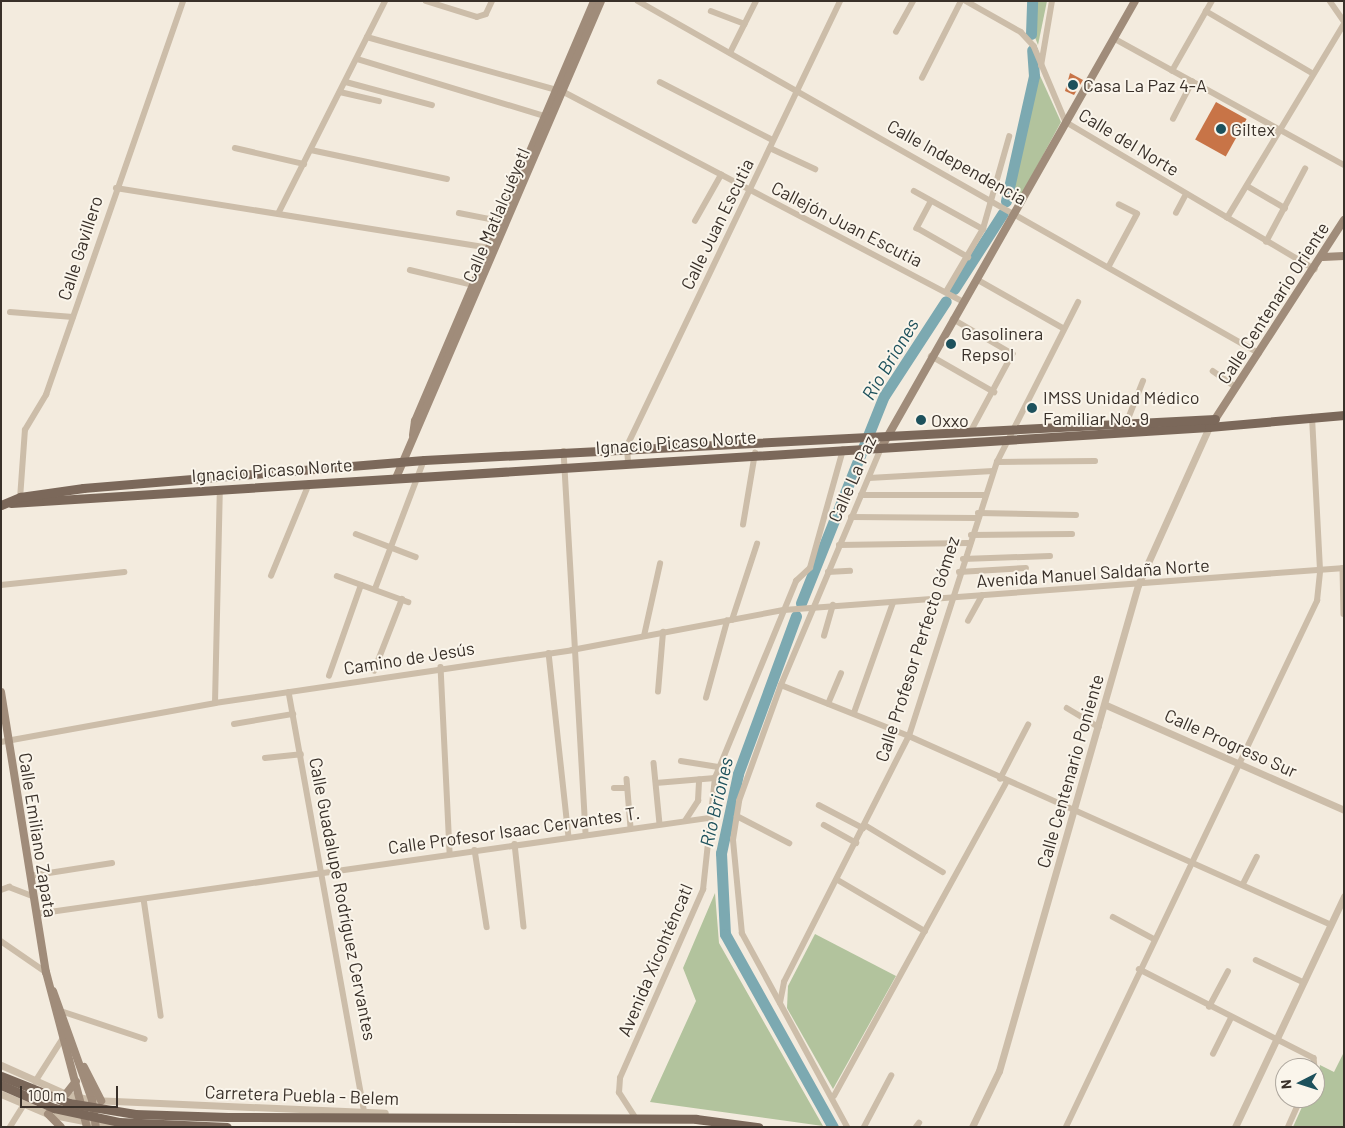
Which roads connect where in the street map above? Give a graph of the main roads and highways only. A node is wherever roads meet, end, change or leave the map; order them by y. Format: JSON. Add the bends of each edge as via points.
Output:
{"nodes":[{"id":1,"x":594,"y":1,"type":"edge"},
{"id":2,"x":601,"y":1,"type":"edge"},
{"id":3,"x":1135,"y":1,"type":"edge"},
{"id":4,"x":560,"y":91,"type":"junction"},
{"id":5,"x":1344,"y":220,"type":"edge"},
{"id":6,"x":1344,"y":256,"type":"edge"},
{"id":7,"x":1323,"y":258,"type":"junction"},
{"id":8,"x":1344,"y":415,"type":"edge"},
{"id":9,"x":1215,"y":419,"type":"junction"},
{"id":10,"x":1209,"y":428,"type":"junction"},
{"id":11,"x":413,"y":437,"type":"junction"},
{"id":12,"x":887,"y":437,"type":"junction"},
{"id":13,"x":881,"y":448,"type":"junction"},
{"id":14,"x":402,"y":462,"type":"junction"},
{"id":15,"x":396,"y":478,"type":"junction"},
{"id":16,"x":20,"y":501,"type":"junction"},
{"id":17,"x":6,"y":504,"type":"edge"},
{"id":18,"x":1,"y":692,"type":"edge"},
{"id":19,"x":5,"y":742,"type":"edge"},
{"id":20,"x":49,"y":983,"type":"junction"},
{"id":21,"x":78,"y":1056,"type":"junction"},
{"id":22,"x":1,"y":1076,"type":"edge"},
{"id":23,"x":76,"y":1079,"type":"junction"},
{"id":24,"x":1,"y":1085,"type":"edge"},
{"id":25,"x":66,"y":1094,"type":"road end"},
{"id":26,"x":102,"y":1101,"type":"road end"},
{"id":27,"x":48,"y":1114,"type":"road end"},
{"id":28,"x":87,"y":1125,"type":"edge"},
{"id":29,"x":96,"y":1125,"type":"edge"},
{"id":30,"x":61,"y":1127,"type":"edge"},
{"id":31,"x":227,"y":1127,"type":"edge"},
{"id":32,"x":758,"y":1127,"type":"edge"}],
"edges":[{"from":1,"to":4,"type":"main road","name":"Calle Matlalcuéyetl"},
{"from":2,"to":4,"type":"main road","name":"Calle Matlalcuéyetl"},
{"from":3,"to":12,"type":"main road","name":"Calle La Paz","via":[[1018,214],[931,356]]},
{"from":4,"to":11,"type":"main road","name":"Calle Matlalcuéyetl","via":[[498,250],[423,425]]},
{"from":4,"to":11,"type":"main road","name":"Calle Matlalcuéyetl","via":[[545,116],[500,220],[415,421]]},
{"from":5,"to":7,"type":"main road","name":"Calle Centenario Oriente"},
{"from":6,"to":7,"type":"main road"},
{"from":7,"to":9,"type":"main road","name":"Calle Centenario Oriente"},
{"from":8,"to":10,"type":"main road","name":"Ignacio Picaso Norte"},
{"from":9,"to":10,"type":"main road","name":"Calle Centenario Oriente"},
{"from":9,"to":12,"type":"main road","name":"Ignacio Picaso Norte"},
{"from":10,"to":13,"type":"main road","name":"Ignacio Picaso Norte"},
{"from":11,"to":14,"type":"main road","name":"Calle Matlalcuéyetl"},
{"from":12,"to":13,"type":"main road","name":"Calle La Paz"},
{"from":12,"to":14,"type":"main road","name":"Ignacio Picaso Norte","via":[[627,446]]},
{"from":13,"to":15,"type":"main road","name":"Ignacio Picaso Norte","via":[[755,453]]},
{"from":14,"to":15,"type":"main road","name":"Calle Matlalcuéyetl"},
{"from":14,"to":16,"type":"main road","name":"Ignacio Picaso Norte","via":[[83,488]]},
{"from":15,"to":16,"type":"main road","name":"Ignacio Picaso Norte"},
{"from":16,"to":17,"type":"main road","name":"Ignacio Picaso Norte"},
{"from":18,"to":19,"type":"main road","name":"Calle Emiliano Zapata"},
{"from":19,"to":20,"type":"main road","name":"Calle Emiliano Zapata"},
{"from":20,"to":21,"type":"main road","name":"Calle Emiliano Zapata","via":[[64,1012]]},
{"from":20,"to":23,"type":"main road","name":"Calle Emiliano Zapata"},
{"from":21,"to":26,"type":"main road"},
{"from":21,"to":29,"type":"main road","name":"Calle Emiliano Zapata"},
{"from":22,"to":32,"type":"main road","name":"Carretera Puebla - Belem","bridge":true,"via":[[69,1103],[134,1114],[459,1121],[636,1119]]},
{"from":23,"to":25,"type":"main road"},
{"from":23,"to":28,"type":"main road","name":"Calle Emiliano Zapata"},
{"from":24,"to":31,"type":"main road","name":"Carretera Puebla - Belem","bridge":true,"via":[[89,1117]]},
{"from":27,"to":30,"type":"main road"}]}
